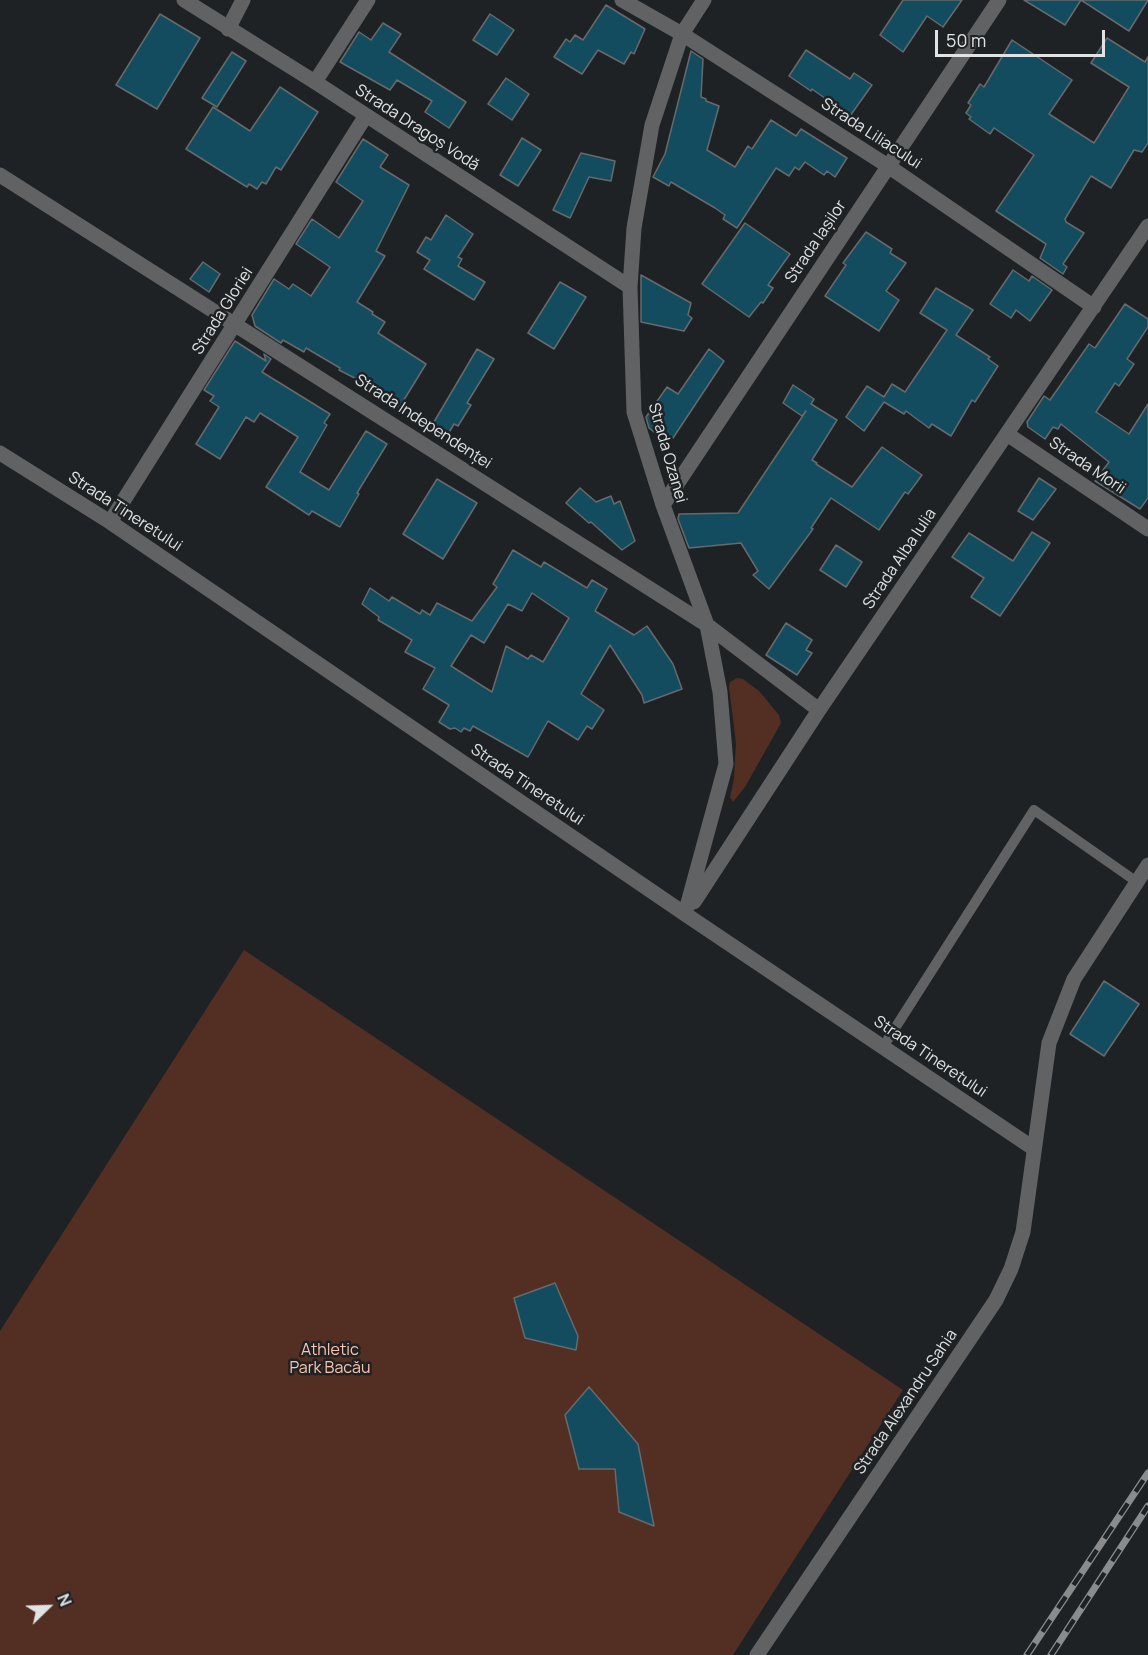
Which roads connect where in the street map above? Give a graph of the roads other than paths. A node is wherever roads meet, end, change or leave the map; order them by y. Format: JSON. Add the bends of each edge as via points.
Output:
{"nodes":[{"id":1,"x":184,"y":0,"type":"edge"},
{"id":2,"x":243,"y":0,"type":"edge"},
{"id":3,"x":368,"y":0,"type":"edge"},
{"id":4,"x":622,"y":0,"type":"edge"},
{"id":5,"x":704,"y":0,"type":"edge"},
{"id":6,"x":999,"y":0,"type":"edge"},
{"id":7,"x":228,"y":28,"type":"junction"},
{"id":8,"x":682,"y":34,"type":"junction"},
{"id":9,"x":315,"y":82,"type":"junction"},
{"id":10,"x":365,"y":117,"type":"junction"},
{"id":11,"x":888,"y":166,"type":"junction"},
{"id":12,"x":0,"y":175,"type":"edge"},
{"id":13,"x":1148,"y":226,"type":"edge"},
{"id":14,"x":630,"y":287,"type":"junction"},
{"id":15,"x":1094,"y":307,"type":"junction"},
{"id":16,"x":236,"y":324,"type":"junction"},
{"id":17,"x":1006,"y":434,"type":"junction"},
{"id":18,"x":0,"y":453,"type":"edge"},
{"id":19,"x":663,"y":505,"type":"junction"},
{"id":20,"x":110,"y":522,"type":"junction"},
{"id":21,"x":1148,"y":529,"type":"edge"},
{"id":22,"x":707,"y":625,"type":"junction"},
{"id":23,"x":819,"y":710,"type":"junction"},
{"id":24,"x":1148,"y":865,"type":"edge"},
{"id":25,"x":1137,"y":882,"type":"junction"},
{"id":26,"x":685,"y":914,"type":"junction"},
{"id":27,"x":883,"y":1047,"type":"junction"},
{"id":28,"x":1034,"y":1148,"type":"junction"},
{"id":29,"x":757,"y":1655,"type":"edge"}],
"edges":[{"from":1,"to":7,"type":"street","name":"Strada Dragoș Vodă"},
{"from":2,"to":7,"type":"street"},
{"from":3,"to":9,"type":"street"},
{"from":4,"to":8,"type":"street","name":"Strada Liliacului"},
{"from":5,"to":8,"type":"street","name":"Strada Ozanei"},
{"from":6,"to":11,"type":"street","name":"Strada Iașilor"},
{"from":7,"to":9,"type":"street","name":"Strada Dragoș Vodă"},
{"from":8,"to":11,"type":"street","name":"Strada Liliacului"},
{"from":8,"to":14,"type":"street","name":"Strada Ozanei","via":[[652,125],[634,228]]},
{"from":9,"to":10,"type":"street","name":"Strada Dragoș Vodă"},
{"from":10,"to":14,"type":"street","name":"Strada Dragoș Vodă"},
{"from":10,"to":16,"type":"street","name":"Strada Gloriei"},
{"from":11,"to":15,"type":"street","name":"Strada Liliacului"},
{"from":11,"to":19,"type":"street","name":"Strada Iașilor"},
{"from":12,"to":16,"type":"street","name":"Strada Independenței"},
{"from":13,"to":15,"type":"street","name":"Strada Alba Iulia"},
{"from":14,"to":19,"type":"street","name":"Strada Ozanei","via":[[634,412]]},
{"from":15,"to":17,"type":"street","name":"Strada Alba Iulia"},
{"from":16,"to":20,"type":"street","name":"Strada Gloriei"},
{"from":16,"to":22,"type":"street","name":"Strada Independenței"},
{"from":17,"to":21,"type":"street","name":"Strada Morii"},
{"from":17,"to":23,"type":"street","name":"Strada Alba Iulia"},
{"from":18,"to":20,"type":"street","name":"Strada Tineretului"},
{"from":19,"to":22,"type":"street","name":"Strada Ozanei"},
{"from":20,"to":26,"type":"street","name":"Strada Tineretului"},
{"from":22,"to":23,"type":"street","name":"Strada Independenței"},
{"from":22,"to":26,"type":"street","name":"Strada Ozanei","via":[[720,692],[726,764]]},
{"from":23,"to":26,"type":"street","name":"Strada Alba Iulia"},
{"from":24,"to":25,"type":"street","name":"Strada Alexandru Sahia"},
{"from":25,"to":27,"type":"lane","via":[[1034,810]]},
{"from":25,"to":28,"type":"street","name":"Strada Alexandru Sahia","via":[[1074,979],[1061,1007],[1049,1042]]},
{"from":26,"to":27,"type":"street","name":"Strada Tineretului"},
{"from":27,"to":28,"type":"street","name":"Strada Tineretului"},
{"from":28,"to":29,"type":"street","name":"Strada Alexandru Sahia","via":[[1023,1233],[996,1300]]}]}
